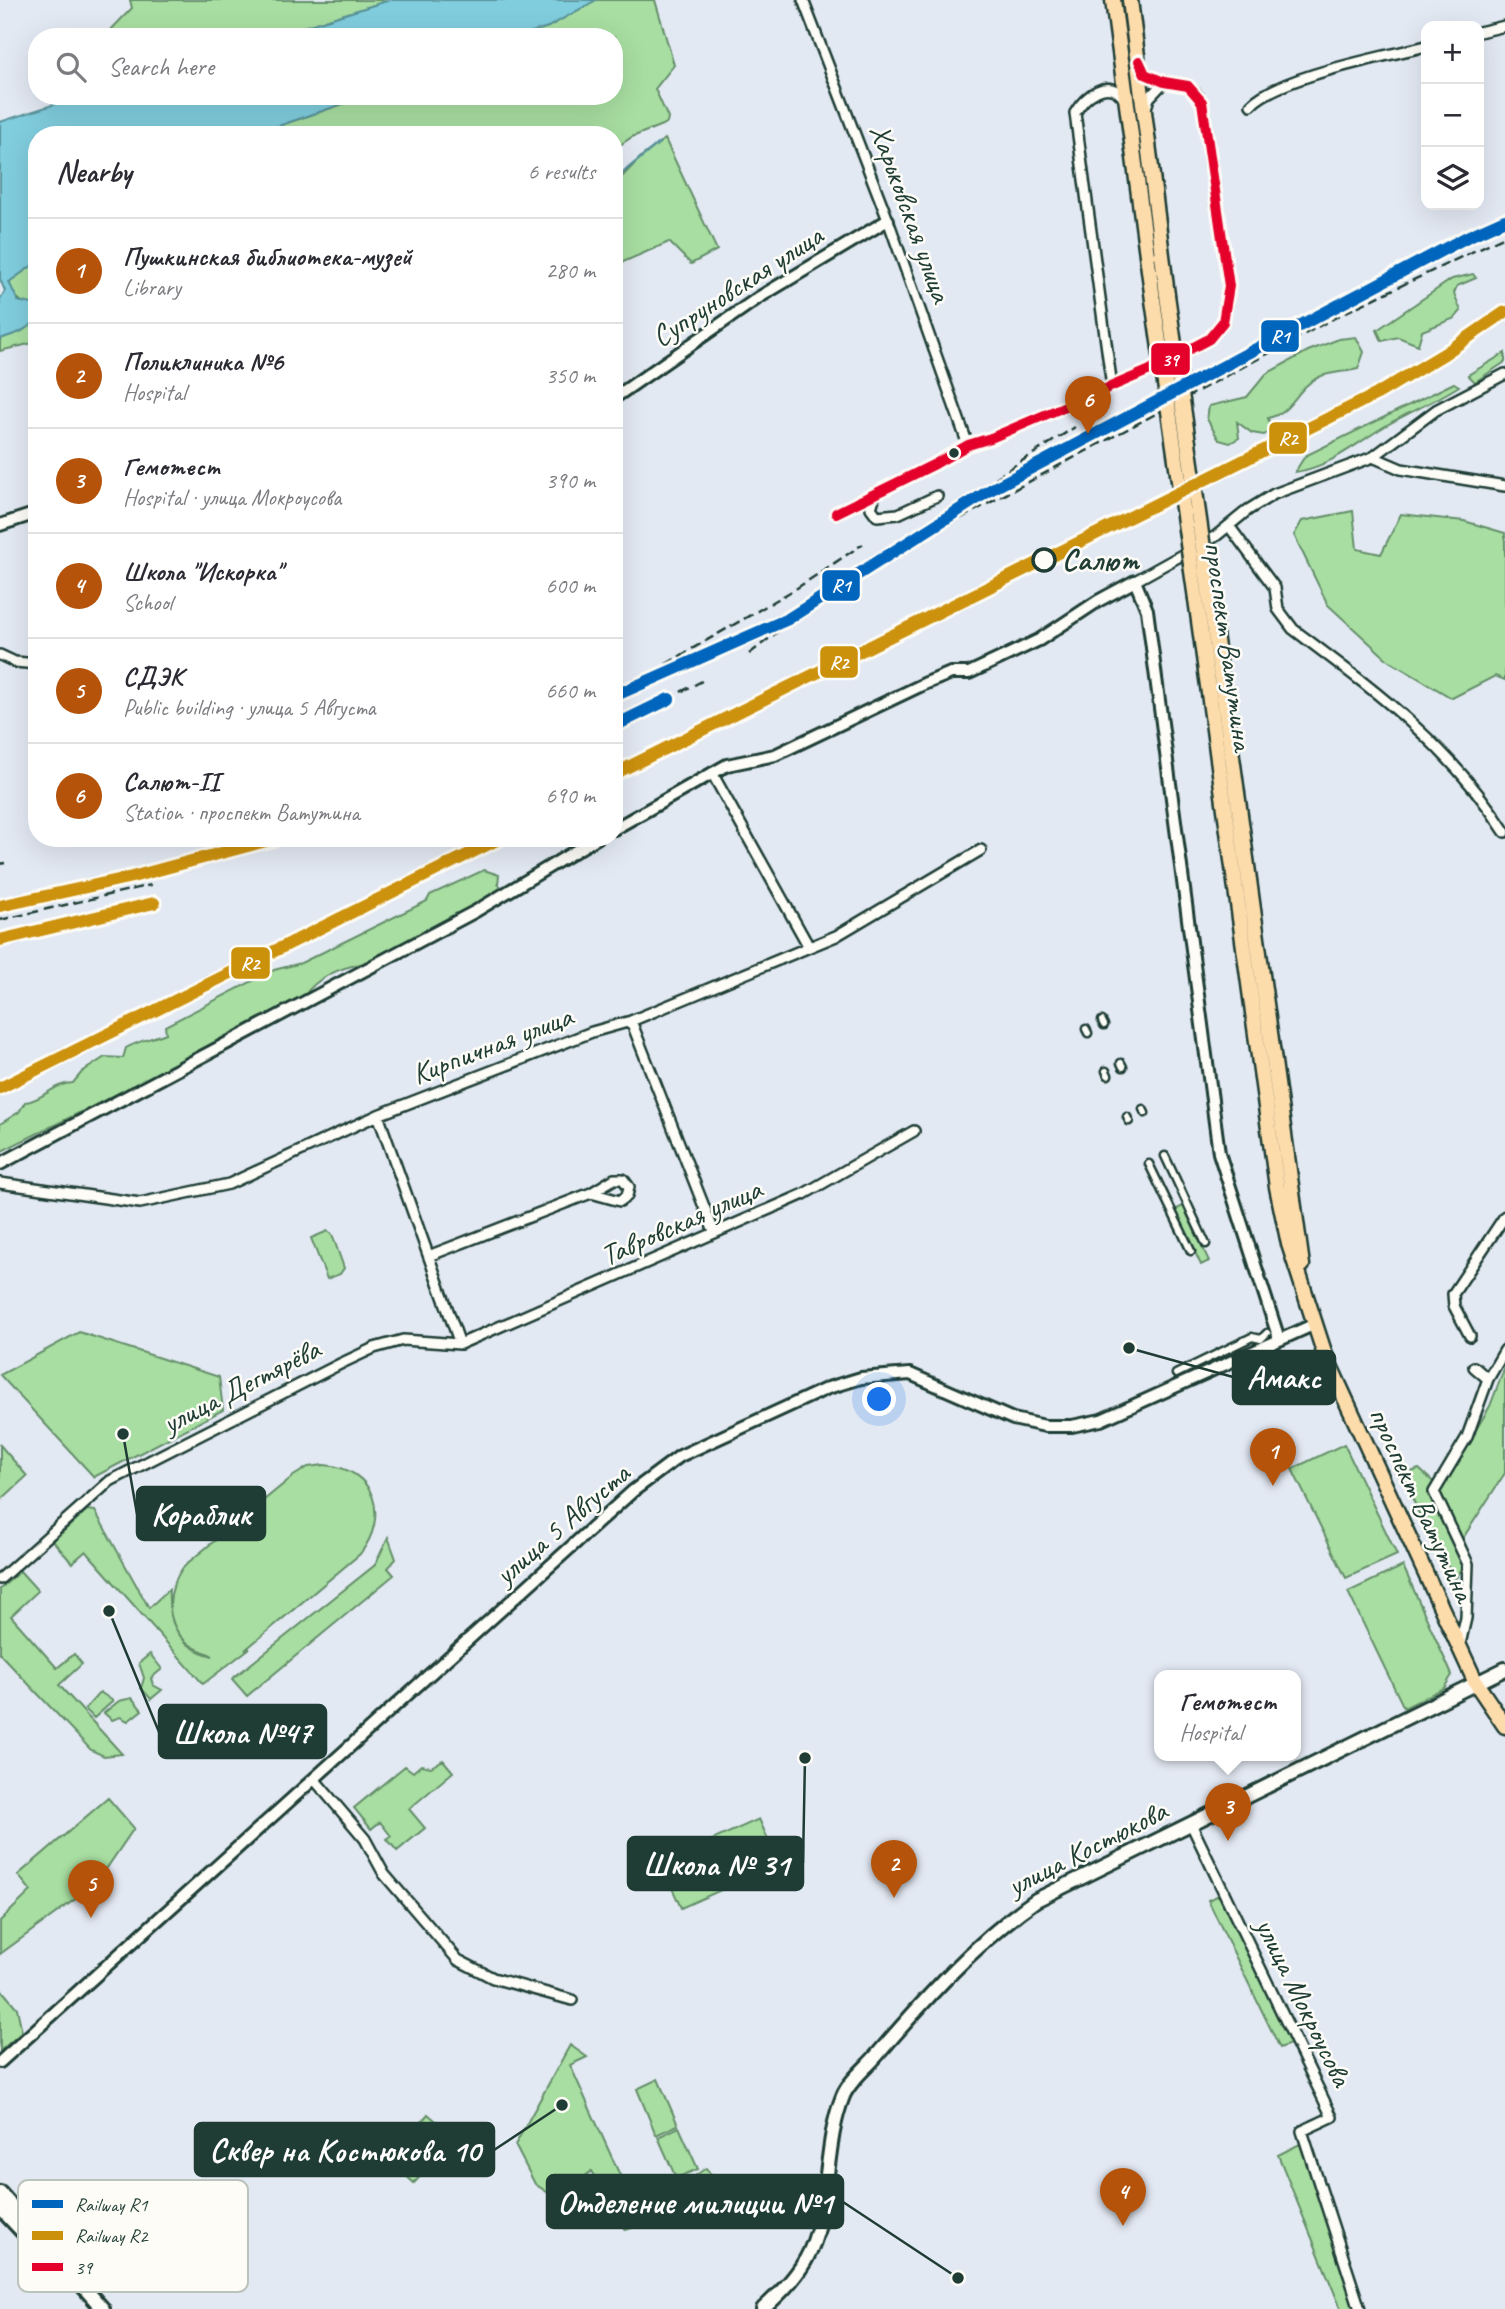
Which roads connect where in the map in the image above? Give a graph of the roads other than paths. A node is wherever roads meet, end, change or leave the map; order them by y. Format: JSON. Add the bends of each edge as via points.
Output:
{"nodes":[{"id":1,"x":803,"y":0,"type":"edge"},
{"id":2,"x":1113,"y":0,"type":"edge"},
{"id":3,"x":1130,"y":0,"type":"edge"},
{"id":4,"x":1505,"y":26,"type":"edge"},
{"id":5,"x":1484,"y":31,"type":"edge"},
{"id":6,"x":1421,"y":47,"type":"edge"},
{"id":7,"x":1139,"y":61,"type":"junction"},
{"id":8,"x":1123,"y":63,"type":"junction"},
{"id":9,"x":1164,"y":82,"type":"junction"},
{"id":10,"x":1109,"y":88,"type":"junction"},
{"id":11,"x":1251,"y":105,"type":"dead end"},
{"id":12,"x":1129,"y":110,"type":"junction"},
{"id":13,"x":1146,"y":110,"type":"junction"},
{"id":14,"x":888,"y":220,"type":"junction"},
{"id":15,"x":1160,"y":298,"type":"junction"},
{"id":16,"x":1505,"y":374,"type":"edge"},
{"id":17,"x":1112,"y":387,"type":"junction"},
{"id":18,"x":623,"y":392,"type":"edge"},
{"id":19,"x":968,"y":445,"type":"junction"},
{"id":20,"x":1374,"y":457,"type":"junction"},
{"id":21,"x":1505,"y":486,"type":"edge"},
{"id":22,"x":876,"y":492,"type":"junction"},
{"id":23,"x":937,"y":496,"type":"dead end"},
{"id":24,"x":836,"y":513,"type":"dead end"},
{"id":25,"x":28,"y":516,"type":"edge"},
{"id":26,"x":0,"y":525,"type":"edge"},
{"id":27,"x":1229,"y":526,"type":"junction"},
{"id":28,"x":1135,"y":581,"type":"junction"},
{"id":29,"x":0,"y":655,"type":"edge"},
{"id":30,"x":28,"y":663,"type":"edge"},
{"id":31,"x":712,"y":773,"type":"junction"},
{"id":32,"x":623,"y":824,"type":"edge"},
{"id":33,"x":1505,"y":832,"type":"edge"},
{"id":34,"x":582,"y":847,"type":"edge"},
{"id":35,"x":981,"y":850,"type":"dead end"},
{"id":36,"x":808,"y":947,"type":"junction"},
{"id":37,"x":631,"y":1021,"type":"junction"},
{"id":38,"x":378,"y":1115,"type":"junction"},
{"id":39,"x":914,"y":1131,"type":"dead end"},
{"id":40,"x":1165,"y":1156,"type":"dead end"},
{"id":41,"x":0,"y":1164,"type":"edge"},
{"id":42,"x":1150,"y":1164,"type":"dead end"},
{"id":43,"x":0,"y":1183,"type":"edge"},
{"id":44,"x":591,"y":1193,"type":"dead end"},
{"id":45,"x":1505,"y":1216,"type":"edge"},
{"id":46,"x":714,"y":1232,"type":"junction"},
{"id":47,"x":1206,"y":1244,"type":"dead end"},
{"id":48,"x":1191,"y":1251,"type":"dead end"},
{"id":49,"x":431,"y":1255,"type":"junction"},
{"id":50,"x":1315,"y":1324,"type":"junction"},
{"id":51,"x":1470,"y":1336,"type":"dead end"},
{"id":52,"x":1264,"y":1338,"type":"dead end"},
{"id":53,"x":1279,"y":1339,"type":"junction"},
{"id":54,"x":460,"y":1344,"type":"junction"},
{"id":55,"x":1505,"y":1350,"type":"edge"},
{"id":56,"x":1474,"y":1367,"type":"dead end"},
{"id":57,"x":1176,"y":1374,"type":"dead end"},
{"id":58,"x":1488,"y":1379,"type":"junction"},
{"id":59,"x":0,"y":1579,"type":"edge"},
{"id":60,"x":1459,"y":1646,"type":"junction"},
{"id":61,"x":1505,"y":1669,"type":"edge"},
{"id":62,"x":1476,"y":1682,"type":"junction"},
{"id":63,"x":1505,"y":1726,"type":"edge"},
{"id":64,"x":314,"y":1779,"type":"junction"},
{"id":65,"x":1191,"y":1824,"type":"junction"},
{"id":66,"x":572,"y":2000,"type":"dead end"},
{"id":67,"x":0,"y":2062,"type":"edge"},
{"id":68,"x":0,"y":2193,"type":"edge"},
{"id":69,"x":0,"y":2208,"type":"edge"},
{"id":70,"x":18,"y":2214,"type":"edge"},
{"id":71,"x":18,"y":2228,"type":"edge"},
{"id":72,"x":88,"y":2292,"type":"edge"},
{"id":73,"x":103,"y":2309,"type":"edge"},
{"id":74,"x":763,"y":2309,"type":"edge"},
{"id":75,"x":1360,"y":2309,"type":"edge"}],
"edges":[{"from":1,"to":14,"type":"street","name":"Харьковская улица"},
{"from":2,"to":8,"type":"main road","name":"проспект Ватутина"},
{"from":3,"to":7,"type":"main road","name":"проспект Ватутина"},
{"from":4,"to":5,"type":"street"},
{"from":6,"to":11,"type":"street","via":[[1305,79],[1267,92]]},
{"from":7,"to":9,"type":"street","via":[[1145,74]]},
{"from":7,"to":13,"type":"main road","name":"проспект Ватутина"},
{"from":8,"to":10,"type":"street"},
{"from":8,"to":12,"type":"main road","name":"проспект Ватутина"},
{"from":9,"to":13,"type":"street","via":[[1149,98]]},
{"from":9,"to":17,"type":"street","via":[[1188,86],[1202,102],[1228,304],[1223,322],[1209,339]]},
{"from":10,"to":12,"type":"street","via":[[1120,93]]},
{"from":10,"to":17,"type":"street","via":[[1081,101],[1075,129]]},
{"from":12,"to":15,"type":"main road","name":"проспект Ватутина"},
{"from":13,"to":15,"type":"main road","name":"проспект Ватутина"},
{"from":14,"to":18,"type":"street","name":"Супруновская улица","via":[[758,298]]},
{"from":14,"to":19,"type":"street","name":"Харьковская улица"},
{"from":15,"to":50,"type":"main road","name":"проспект Ватутина","bridge":true,"via":[[1306,1297]]},
{"from":16,"to":20,"type":"street","via":[[1436,410]]},
{"from":17,"to":19,"type":"street"},
{"from":19,"to":22,"type":"street"},
{"from":20,"to":21,"type":"street","via":[[1401,468]]},
{"from":20,"to":27,"type":"street","via":[[1274,495]]},
{"from":22,"to":23,"type":"street","via":[[871,508],[877,516],[898,514]]},
{"from":22,"to":24,"type":"street"},
{"from":25,"to":26,"type":"street"},
{"from":27,"to":28,"type":"street"},
{"from":27,"to":33,"type":"street","via":[[1275,588],[1278,609],[1293,629],[1423,730],[1482,797]]},
{"from":28,"to":31,"type":"street","via":[[1039,640],[969,673],[951,673],[775,755],[727,765]]},
{"from":28,"to":53,"type":"street","via":[[1147,610],[1219,1153]]},
{"from":29,"to":30,"type":"street"},
{"from":31,"to":32,"type":"street"},
{"from":31,"to":36,"type":"street"},
{"from":34,"to":41,"type":"street","via":[[476,911]]},
{"from":35,"to":36,"type":"street","name":"Кирпичная улица","via":[[836,936]]},
{"from":36,"to":37,"type":"street","name":"Кирпичная улица"},
{"from":37,"to":38,"type":"street","name":"Кирпичная улица"},
{"from":37,"to":46,"type":"street"},
{"from":38,"to":43,"type":"street","name":"Кирпичная улица","via":[[229,1184],[140,1203]]},
{"from":38,"to":49,"type":"street"},
{"from":39,"to":46,"type":"street","name":"Тавровская улица","via":[[804,1194]]},
{"from":40,"to":47,"type":"street"},
{"from":42,"to":48,"type":"street"},
{"from":44,"to":49,"type":"street"},
{"from":45,"to":51,"type":"street","via":[[1453,1294],[1454,1306]]},
{"from":46,"to":54,"type":"street","name":"Тавровская улица"},
{"from":49,"to":54,"type":"street"},
{"from":50,"to":53,"type":"street","name":"улица 5 Августа"},
{"from":50,"to":60,"type":"main road","name":"проспект Ватутина","via":[[1356,1426]]},
{"from":52,"to":57,"type":"street","via":[[1250,1334]]},
{"from":53,"to":64,"type":"street","name":"улица 5 Августа","via":[[1101,1420],[1072,1426],[1013,1419],[910,1374],[860,1378],[779,1410],[680,1456],[633,1491]]},
{"from":54,"to":59,"type":"street","name":"улица Дегтярёва","via":[[403,1340],[374,1348],[175,1447],[110,1481]]},
{"from":55,"to":58,"type":"street"},
{"from":56,"to":58,"type":"street"},
{"from":58,"to":60,"type":"street","via":[[1466,1437],[1434,1492],[1468,1564],[1466,1618]]},
{"from":60,"to":62,"type":"main road","name":"проспект Ватутина"},
{"from":61,"to":62,"type":"main road","name":"улица Костюкова"},
{"from":62,"to":63,"type":"main road","name":"проспект Ватутина"},
{"from":62,"to":65,"type":"main road","name":"улица Костюкова"},
{"from":64,"to":66,"type":"street","via":[[365,1839],[384,1874],[458,1960],[494,1978]]},
{"from":64,"to":67,"type":"street","name":"улица 5 Августа"},
{"from":65,"to":74,"type":"main road","name":"улица Костюкова","via":[[1036,1900],[1006,1921],[890,2039],[844,2093],[830,2139],[811,2249]]},
{"from":65,"to":75,"type":"street","name":"улица Мокроусова","via":[[1332,2117],[1302,2131]]},
{"from":68,"to":70,"type":"main road"},
{"from":69,"to":71,"type":"main road"},
{"from":72,"to":73,"type":"main road"}]}
